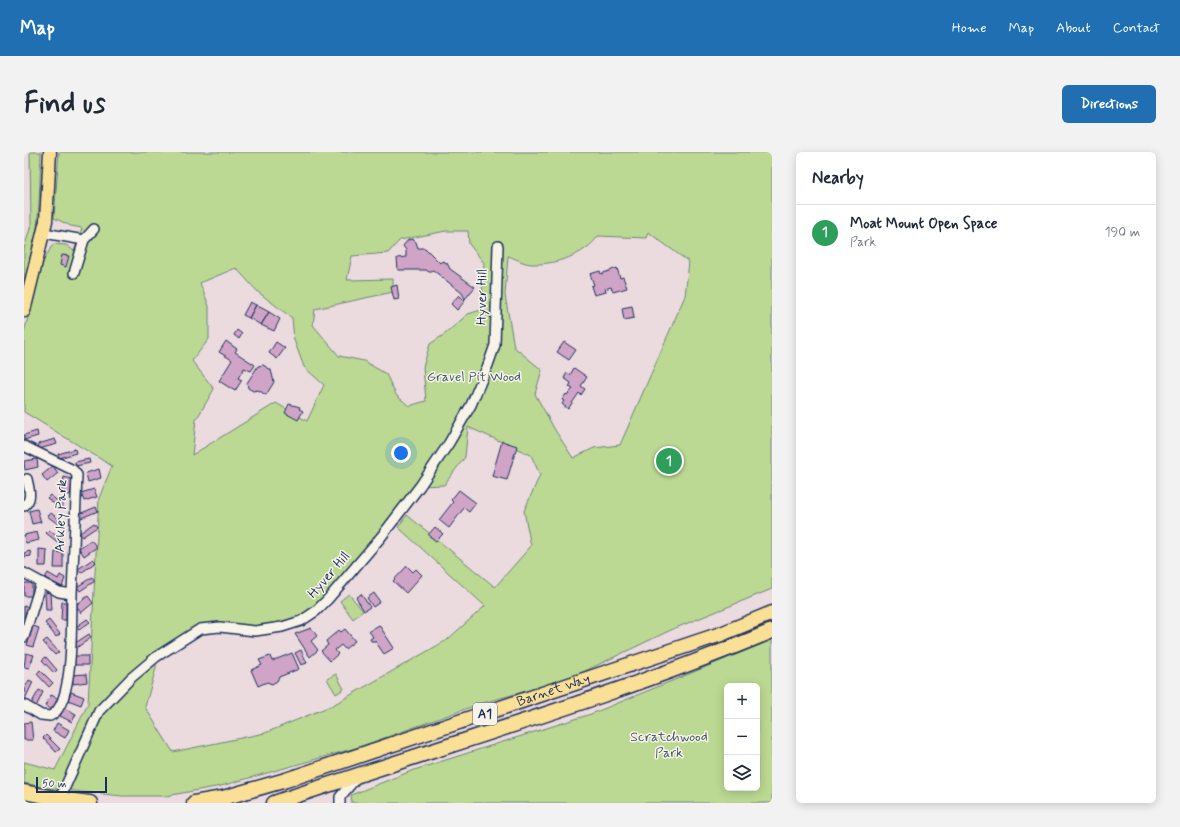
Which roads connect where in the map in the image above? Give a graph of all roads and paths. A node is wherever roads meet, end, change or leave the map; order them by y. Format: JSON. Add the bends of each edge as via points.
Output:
{"nodes":[{"id":1,"x":50,"y":152,"type":"edge"},
{"id":2,"x":94,"y":229,"type":"dead end"},
{"id":3,"x":44,"y":233,"type":"junction"},
{"id":4,"x":84,"y":240,"type":"junction"},
{"id":5,"x":498,"y":246,"type":"dead end"},
{"id":6,"x":74,"y":273,"type":"dead end"},
{"id":7,"x":24,"y":311,"type":"edge"},
{"id":8,"x":24,"y":446,"type":"edge"},
{"id":9,"x":27,"y":479,"type":"dead end"},
{"id":10,"x":24,"y":506,"type":"edge"},
{"id":11,"x":24,"y":573,"type":"edge"},
{"id":12,"x":41,"y":582,"type":"junction"},
{"id":13,"x":72,"y":594,"type":"junction"},
{"id":14,"x":772,"y":613,"type":"edge"},
{"id":15,"x":772,"y":631,"type":"edge"},
{"id":16,"x":24,"y":637,"type":"edge"},
{"id":17,"x":24,"y":705,"type":"edge"},
{"id":18,"x":357,"y":777,"type":"junction"},
{"id":19,"x":322,"y":787,"type":"junction"},
{"id":20,"x":24,"y":792,"type":"edge"},
{"id":21,"x":340,"y":800,"type":"edge"},
{"id":22,"x":58,"y":801,"type":"edge"},
{"id":23,"x":90,"y":803,"type":"edge"},
{"id":24,"x":194,"y":803,"type":"edge"},
{"id":25,"x":274,"y":803,"type":"edge"}],
"edges":[{"from":1,"to":3,"type":"main road"},
{"from":2,"to":4,"type":"street"},
{"from":3,"to":4,"type":"street"},
{"from":3,"to":7,"type":"main road"},
{"from":4,"to":6,"type":"street"},
{"from":5,"to":22,"type":"street","name":"Hyver Hill","via":[[495,345],[488,365],[471,405],[449,443],[381,537],[316,611],[301,621],[255,631],[220,627],[200,629],[156,657],[99,711]]},
{"from":8,"to":13,"type":"street","name":"Arkley Park","via":[[73,470],[77,475]]},
{"from":9,"to":10,"type":"street","via":[[30,497]]},
{"from":11,"to":12,"type":"street"},
{"from":12,"to":13,"type":"street","via":[[59,592]]},
{"from":12,"to":16,"type":"street"},
{"from":13,"to":17,"type":"street","name":"Arkley Park","via":[[68,672],[62,702],[58,710],[50,716],[41,715]]},
{"from":14,"to":24,"type":"highway","name":"Barnet Way","number":"A1","via":[[722,634],[286,780],[223,798]]},
{"from":15,"to":18,"type":"highway","name":"Barnet Way","number":"A1","via":[[576,705]]},
{"from":18,"to":19,"type":"highway","name":"Barnet Way","number":"A1"},
{"from":18,"to":21,"type":"street"},
{"from":19,"to":21,"type":"street"},
{"from":19,"to":25,"type":"highway","name":"Barnet Way","number":"A1"},
{"from":20,"to":22,"type":"highway"},
{"from":22,"to":23,"type":"highway"}]}
